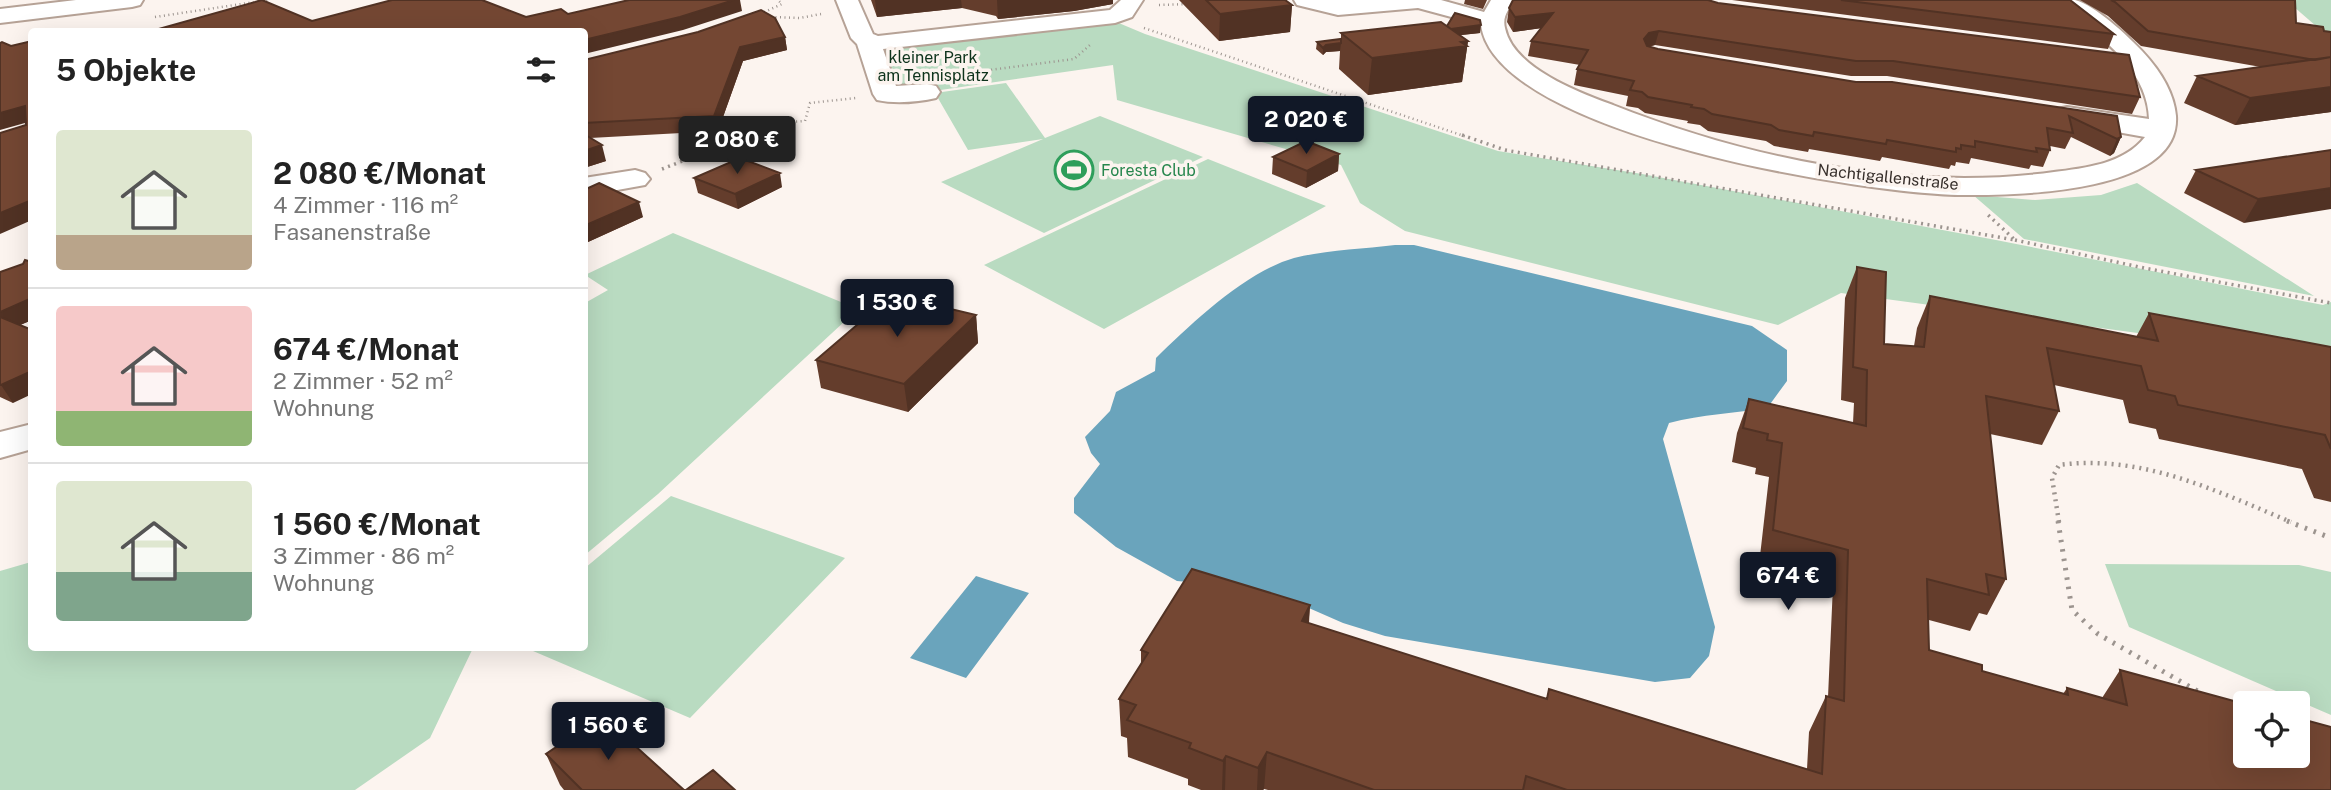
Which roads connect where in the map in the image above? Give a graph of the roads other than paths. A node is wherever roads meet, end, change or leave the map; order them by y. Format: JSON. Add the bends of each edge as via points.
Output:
{"nodes":[{"id":1,"x":132,"y":0,"type":"edge"},
{"id":2,"x":1132,"y":0,"type":"edge"},
{"id":3,"x":1305,"y":0,"type":"edge"},
{"id":4,"x":2056,"y":1,"type":"edge"},
{"id":5,"x":848,"y":4,"type":"edge"},
{"id":6,"x":0,"y":16,"type":"edge"},
{"id":7,"x":1491,"y":26,"type":"edge"},
{"id":8,"x":868,"y":41,"type":"junction"},
{"id":9,"x":2098,"y":57,"type":"edge"},
{"id":10,"x":2139,"y":63,"type":"junction"},
{"id":11,"x":927,"y":92,"type":"dead end"},
{"id":12,"x":2038,"y":110,"type":"edge"},
{"id":13,"x":2162,"y":129,"type":"junction"},
{"id":14,"x":635,"y":179,"type":"road end"},
{"id":15,"x":588,"y":186,"type":"edge"},
{"id":16,"x":28,"y":437,"type":"edge"},
{"id":17,"x":0,"y":445,"type":"edge"}],
"edges":[{"from":1,"to":6,"type":"street"},
{"from":2,"to":8,"type":"street","via":[[1115,16]]},
{"from":3,"to":7,"type":"street","via":[[1338,8],[1419,1]]},
{"from":4,"to":10,"type":"street","via":[[2117,40]]},
{"from":5,"to":8,"type":"street"},
{"from":7,"to":13,"type":"street","name":"Nachtigallenstraße","via":[[1507,55],[1564,94],[1680,139],[1812,169],[1885,180],[2030,185],[2099,175],[2138,160],[2151,149]]},
{"from":8,"to":11,"type":"street","via":[[886,94]]},
{"from":9,"to":10,"type":"street"},
{"from":10,"to":13,"type":"street","via":[[2160,99]]},
{"from":12,"to":13,"type":"street"},
{"from":14,"to":15,"type":"street"},
{"from":16,"to":17,"type":"street"}]}
